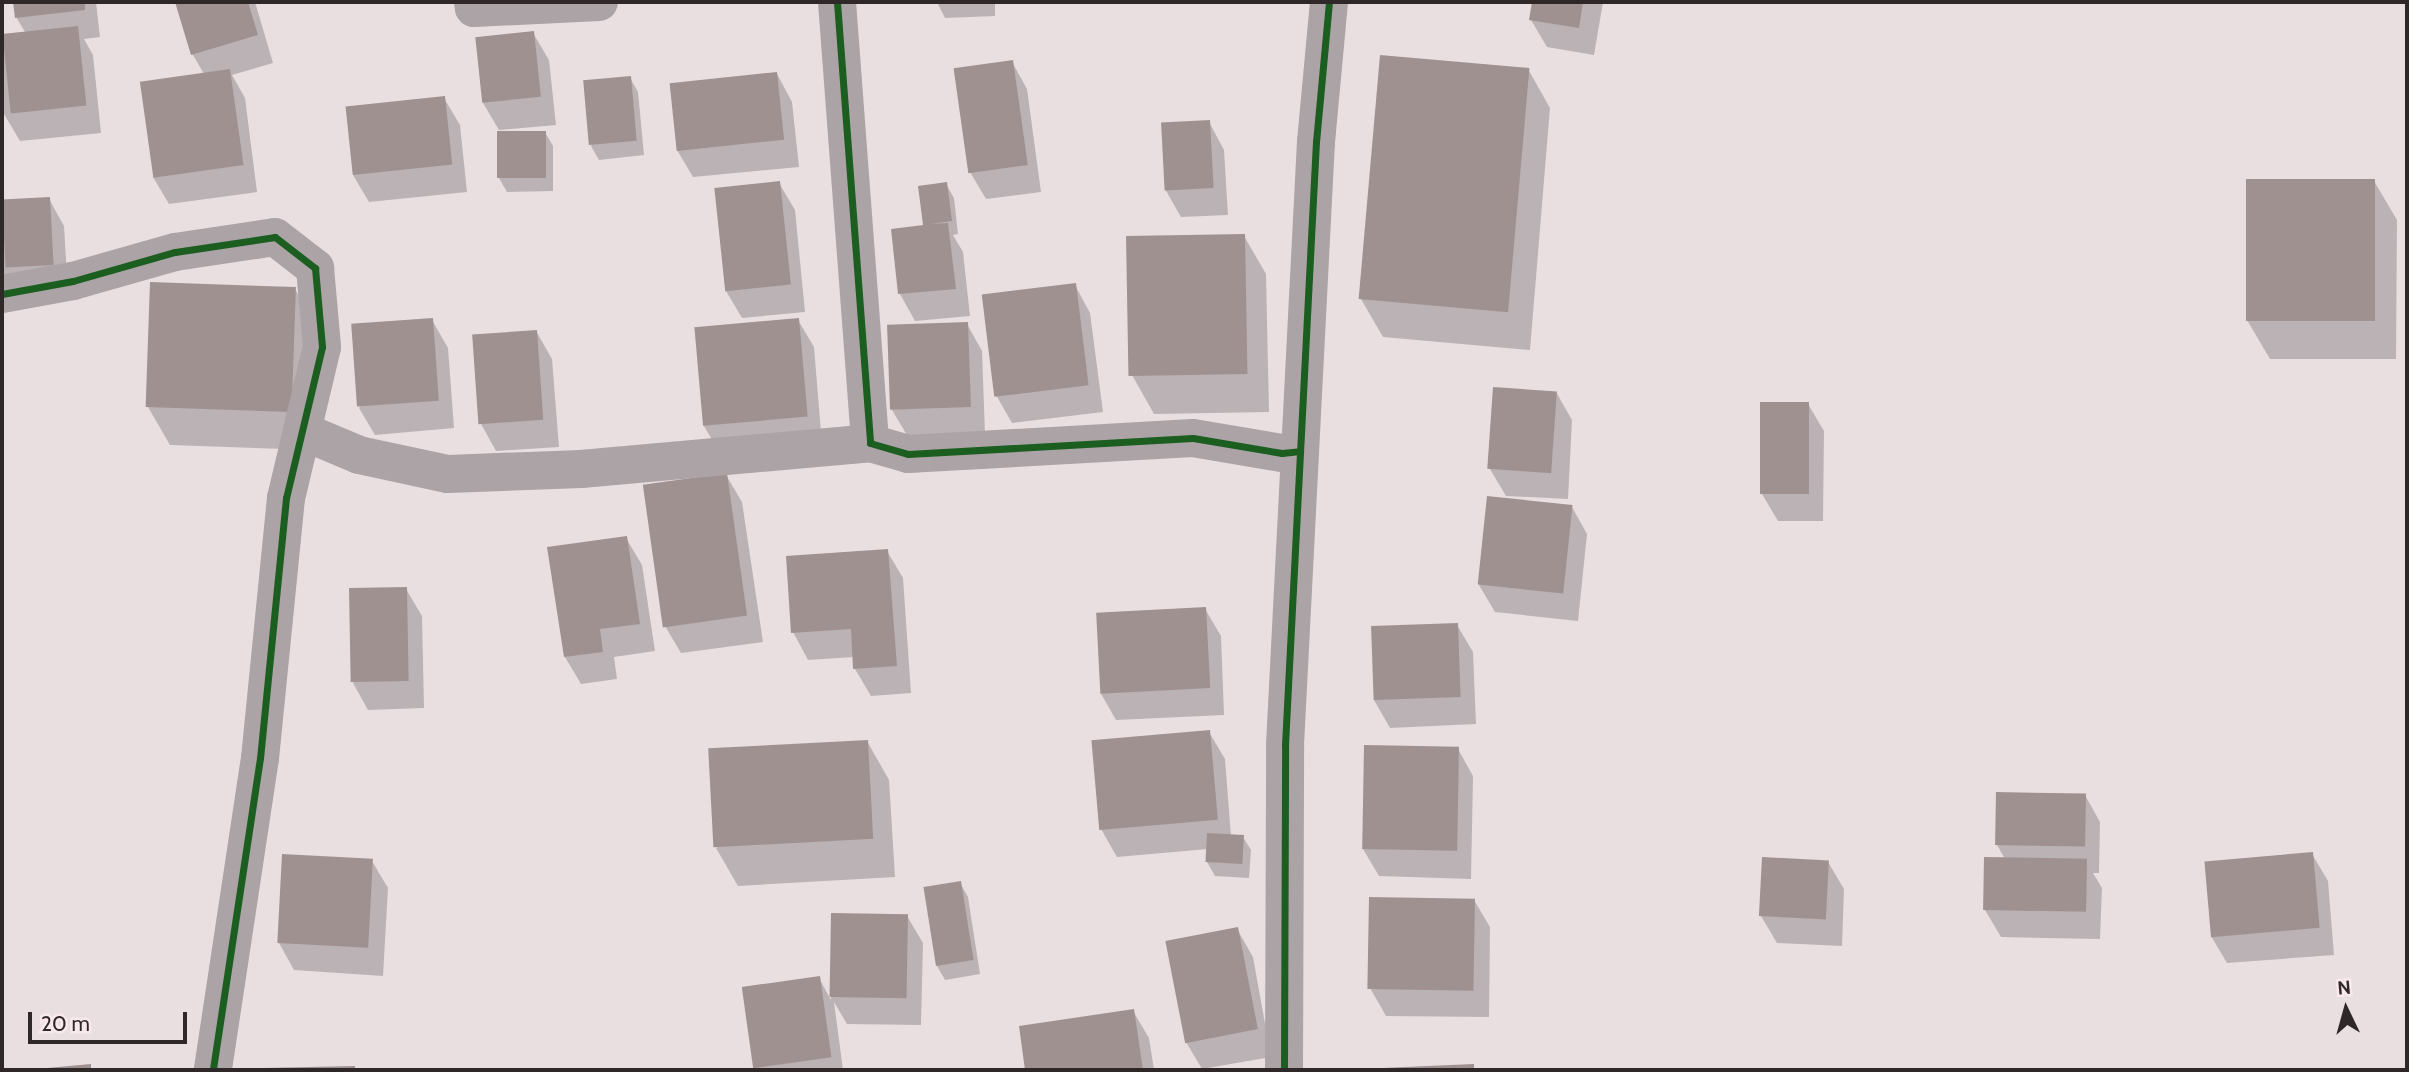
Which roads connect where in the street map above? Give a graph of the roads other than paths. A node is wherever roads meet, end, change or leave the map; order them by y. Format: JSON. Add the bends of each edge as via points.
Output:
{"nodes":[{"id":1,"x":473,"y":2,"type":"edge"},
{"id":2,"x":599,"y":2,"type":"edge"},
{"id":3,"x":836,"y":2,"type":"edge"},
{"id":4,"x":1329,"y":2,"type":"edge"},
{"id":5,"x":2,"y":294,"type":"edge"},
{"id":6,"x":302,"y":431,"type":"junction"},
{"id":7,"x":870,"y":443,"type":"junction"},
{"id":8,"x":1300,"y":451,"type":"junction"},
{"id":9,"x":213,"y":1070,"type":"edge"},
{"id":10,"x":1284,"y":1070,"type":"edge"}],
"edges":[{"from":1,"to":2,"type":"street","via":[[474,8]]},
{"from":3,"to":7,"type":"street"},
{"from":4,"to":8,"type":"street","via":[[1316,142]]},
{"from":5,"to":6,"type":"street","via":[[72,281],[176,252],[275,237],[315,268],[322,347]]},
{"from":6,"to":7,"type":"street","via":[[359,455],[448,474],[581,469]]},
{"from":6,"to":9,"type":"street","via":[[286,498],[260,758]]},
{"from":7,"to":8,"type":"street","via":[[908,454],[1193,438],[1282,453]]},
{"from":8,"to":10,"type":"street","via":[[1285,745]]}]}
